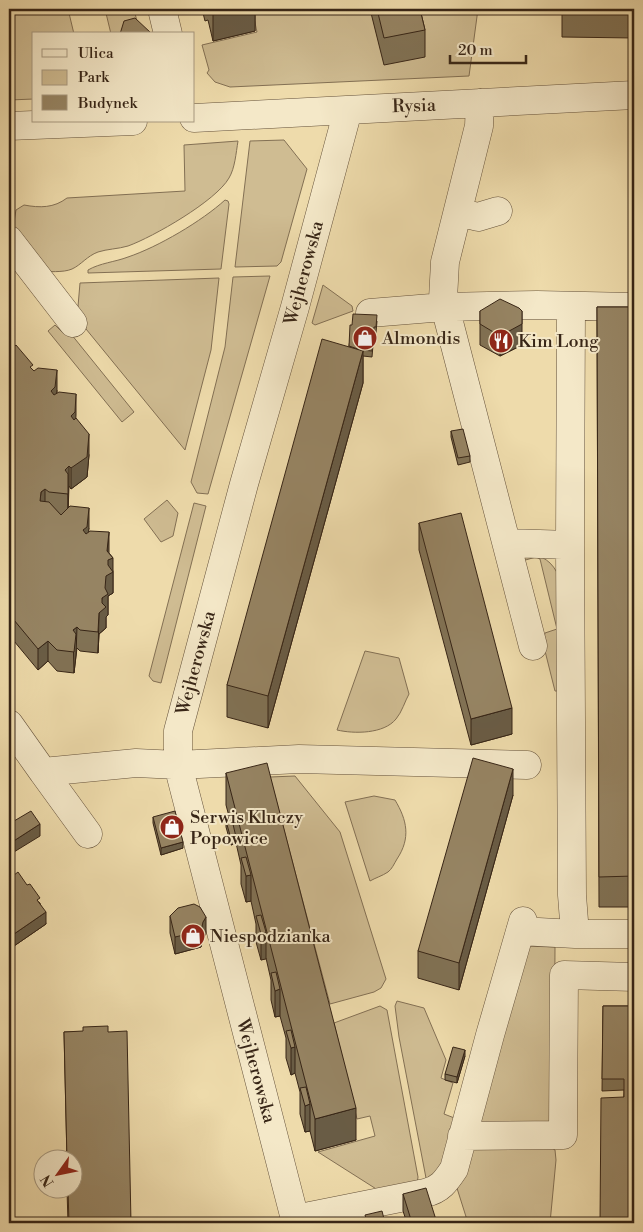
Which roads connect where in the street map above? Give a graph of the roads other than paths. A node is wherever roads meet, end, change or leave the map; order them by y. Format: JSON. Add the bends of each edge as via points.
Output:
{"nodes":[{"id":1,"x":162,"y":9,"type":"edge"},
{"id":2,"x":168,"y":32,"type":"edge"},
{"id":3,"x":634,"y":95,"type":"edge"},
{"id":4,"x":480,"y":103,"type":"junction"},
{"id":5,"x":348,"y":110,"type":"junction"},
{"id":6,"x":195,"y":118,"type":"edge"},
{"id":7,"x":108,"y":122,"type":"edge"},
{"id":8,"x":9,"y":126,"type":"edge"},
{"id":9,"x":9,"y":240,"type":"edge"},
{"id":10,"x":444,"y":307,"type":"junction"},
{"id":11,"x":571,"y":307,"type":"junction"},
{"id":12,"x":634,"y":307,"type":"edge"},
{"id":13,"x":370,"y":313,"type":"edge"},
{"id":14,"x":74,"y":323,"type":"dead end"},
{"id":15,"x":508,"y":543,"type":"junction"},
{"id":16,"x":570,"y":545,"type":"junction"},
{"id":17,"x":534,"y":646,"type":"dead end"},
{"id":18,"x":9,"y":724,"type":"edge"},
{"id":19,"x":178,"y":765,"type":"junction"},
{"id":20,"x":527,"y":765,"type":"dead end"},
{"id":21,"x":44,"y":772,"type":"junction"},
{"id":22,"x":88,"y":834,"type":"dead end"},
{"id":23,"x":575,"y":934,"type":"junction"},
{"id":24,"x":634,"y":934,"type":"edge"},
{"id":25,"x":634,"y":976,"type":"edge"},
{"id":26,"x":462,"y":1136,"type":"junction"},
{"id":27,"x":295,"y":1221,"type":"edge"}],
"edges":[{"from":1,"to":2,"type":"street"},
{"from":3,"to":4,"type":"street","name":"Rysia"},
{"from":4,"to":5,"type":"street","name":"Rysia"},
{"from":4,"to":10,"type":"street","via":[[478,213],[445,262]]},
{"from":5,"to":6,"type":"street","name":"Rysia"},
{"from":5,"to":19,"type":"street","name":"Wejherowska","via":[[178,731]]},
{"from":7,"to":8,"type":"street"},
{"from":9,"to":14,"type":"street"},
{"from":10,"to":11,"type":"street"},
{"from":10,"to":13,"type":"street"},
{"from":10,"to":15,"type":"street"},
{"from":11,"to":12,"type":"street"},
{"from":11,"to":16,"type":"street"},
{"from":15,"to":16,"type":"street"},
{"from":15,"to":17,"type":"street"},
{"from":16,"to":23,"type":"street"},
{"from":18,"to":21,"type":"street"},
{"from":19,"to":20,"type":"street","via":[[299,759]]},
{"from":19,"to":21,"type":"street","via":[[136,763]]},
{"from":19,"to":27,"type":"street","name":"Wejherowska"},
{"from":21,"to":22,"type":"street"},
{"from":23,"to":24,"type":"street"},
{"from":23,"to":26,"type":"street","name":"Wejherowska","via":[[522,926]]},
{"from":25,"to":26,"type":"street","via":[[564,975],[563,1135]]},
{"from":26,"to":27,"type":"street","name":"Wejherowska","via":[[454,1168],[443,1185],[432,1192]]}]}
